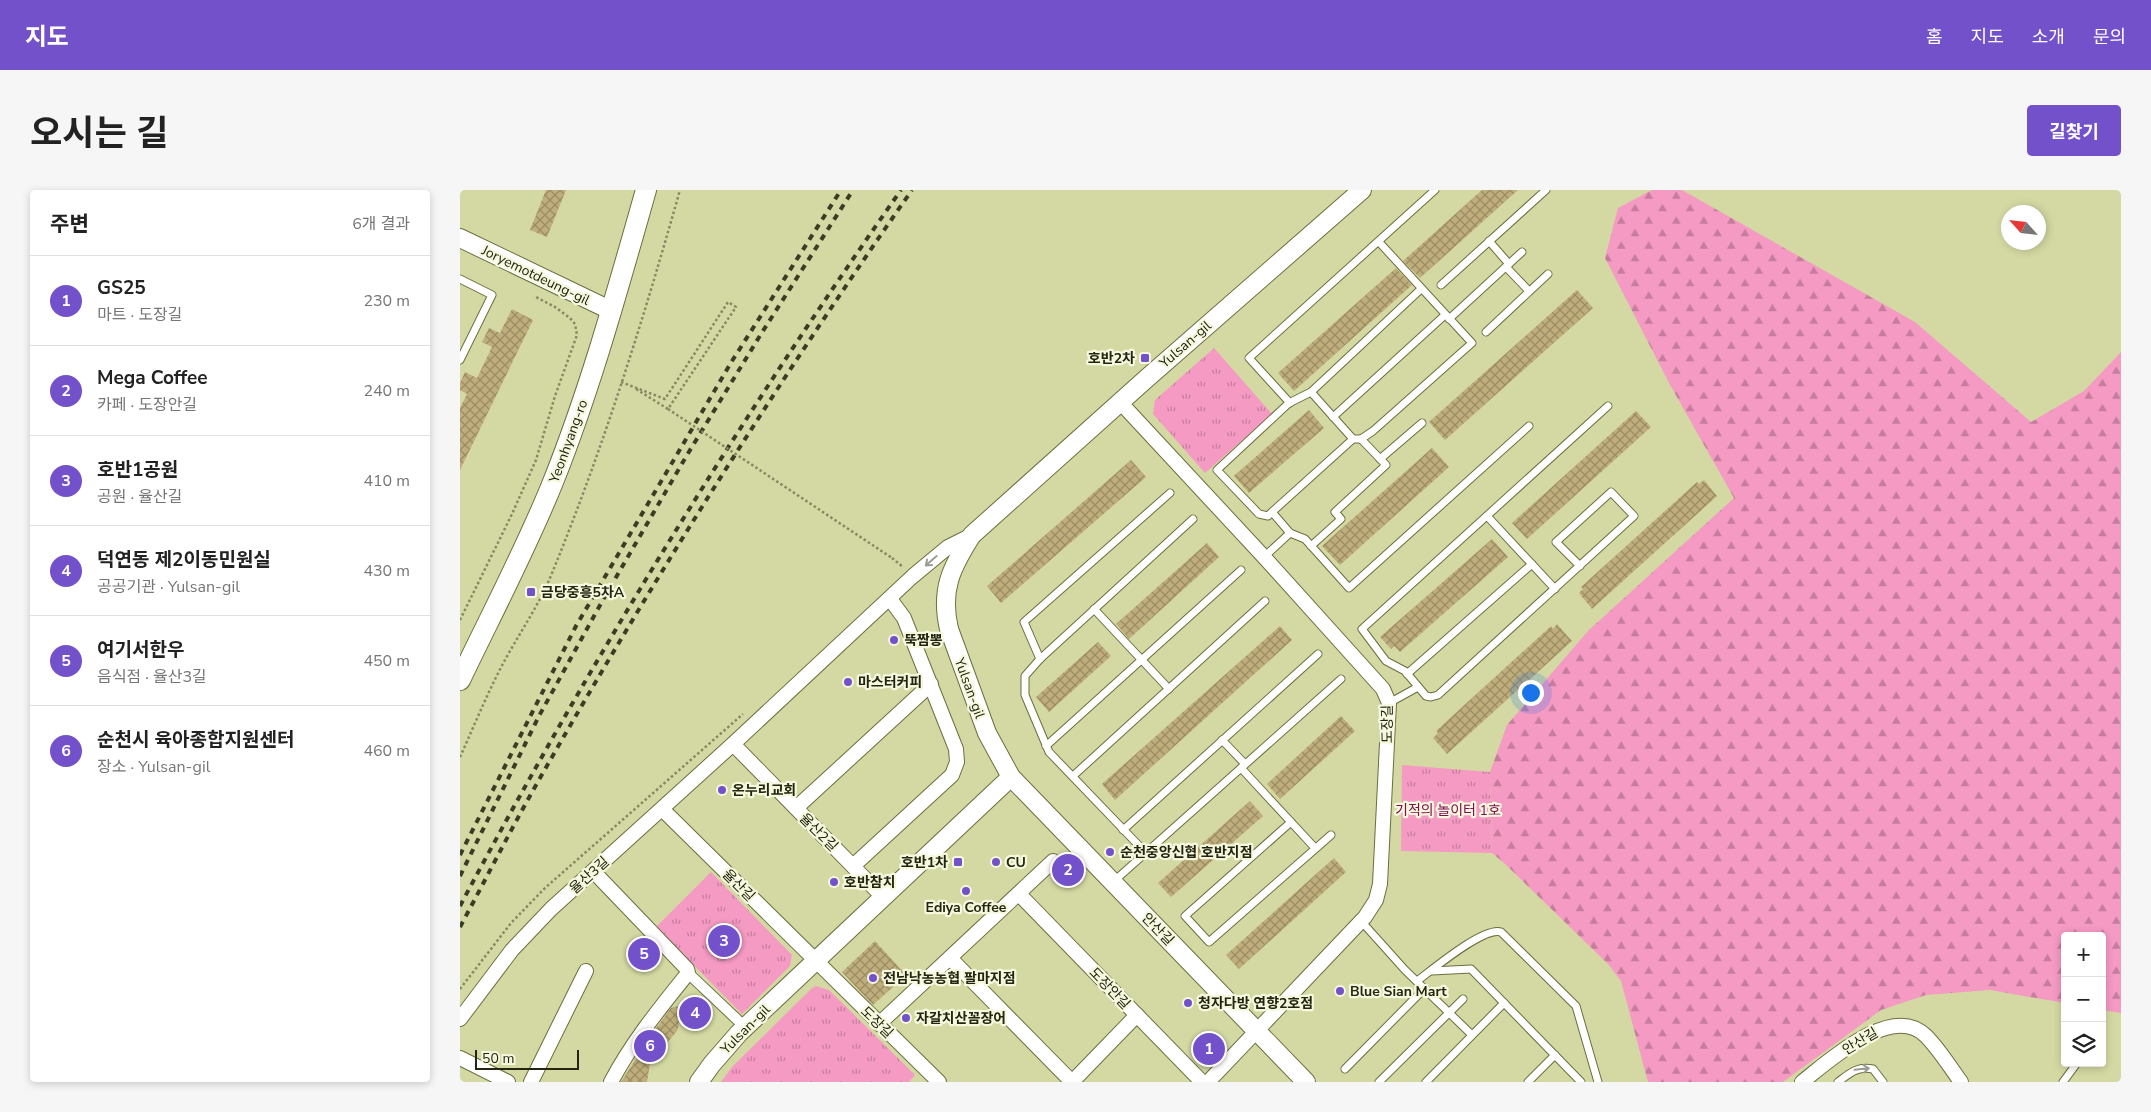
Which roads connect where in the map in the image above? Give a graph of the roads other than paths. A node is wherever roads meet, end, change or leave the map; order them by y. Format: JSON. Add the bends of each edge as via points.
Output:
{"nodes":[{"id":1,"x":646,"y":190,"type":"edge"},
{"id":2,"x":1362,"y":190,"type":"edge"},
{"id":3,"x":1434,"y":190,"type":"edge"},
{"id":4,"x":1546,"y":190,"type":"edge"},
{"id":5,"x":460,"y":238,"type":"edge"},
{"id":6,"x":1379,"y":242,"type":"junction"},
{"id":7,"x":1489,"y":242,"type":"junction"},
{"id":8,"x":1522,"y":252,"type":"dead end"},
{"id":9,"x":1508,"y":265,"type":"junction"},
{"id":10,"x":1548,"y":274,"type":"dead end"},
{"id":11,"x":460,"y":279,"type":"edge"},
{"id":12,"x":1441,"y":285,"type":"dead end"},
{"id":13,"x":1422,"y":289,"type":"junction"},
{"id":14,"x":1530,"y":291,"type":"junction"},
{"id":15,"x":612,"y":312,"type":"junction"},
{"id":16,"x":1447,"y":317,"type":"junction"},
{"id":17,"x":1486,"y":332,"type":"dead end"},
{"id":18,"x":460,"y":360,"type":"edge"},
{"id":19,"x":1311,"y":392,"type":"junction"},
{"id":20,"x":1120,"y":402,"type":"junction"},
{"id":21,"x":1290,"y":403,"type":"junction"},
{"id":22,"x":1608,"y":406,"type":"dead end"},
{"id":23,"x":1333,"y":417,"type":"junction"},
{"id":24,"x":1422,"y":423,"type":"dead end"},
{"id":25,"x":1529,"y":426,"type":"dead end"},
{"id":26,"x":1357,"y":439,"type":"junction"},
{"id":27,"x":1380,"y":459,"type":"junction"},
{"id":28,"x":1170,"y":492,"type":"dead end"},
{"id":29,"x":1272,"y":512,"type":"junction"},
{"id":30,"x":1487,"y":516,"type":"junction"},
{"id":31,"x":1193,"y":519,"type":"dead end"},
{"id":32,"x":1290,"y":533,"type":"junction"},
{"id":33,"x":972,"y":536,"type":"junction"},
{"id":34,"x":1311,"y":546,"type":"junction"},
{"id":35,"x":1264,"y":557,"type":"junction"},
{"id":36,"x":1532,"y":564,"type":"junction"},
{"id":37,"x":1580,"y":566,"type":"junction"},
{"id":38,"x":1241,"y":570,"type":"dead end"},
{"id":39,"x":1555,"y":589,"type":"junction"},
{"id":40,"x":890,"y":599,"type":"junction"},
{"id":41,"x":1264,"y":601,"type":"dead end"},
{"id":42,"x":1094,"y":609,"type":"junction"},
{"id":43,"x":1318,"y":654,"type":"dead end"},
{"id":44,"x":1040,"y":659,"type":"junction"},
{"id":45,"x":1142,"y":660,"type":"junction"},
{"id":46,"x":1408,"y":674,"type":"junction"},
{"id":47,"x":1341,"y":679,"type":"dead end"},
{"id":48,"x":460,"y":680,"type":"edge"},
{"id":49,"x":931,"y":684,"type":"junction"},
{"id":50,"x":1418,"y":687,"type":"junction"},
{"id":51,"x":1169,"y":689,"type":"junction"},
{"id":52,"x":1389,"y":703,"type":"junction"},
{"id":53,"x":1222,"y":740,"type":"junction"},
{"id":54,"x":733,"y":744,"type":"junction"},
{"id":55,"x":1046,"y":746,"type":"junction"},
{"id":56,"x":1243,"y":766,"type":"junction"},
{"id":57,"x":1072,"y":776,"type":"junction"},
{"id":58,"x":1011,"y":777,"type":"junction"},
{"id":59,"x":796,"y":808,"type":"junction"},
{"id":60,"x":662,"y":809,"type":"junction"},
{"id":61,"x":1291,"y":822,"type":"junction"},
{"id":62,"x":1123,"y":830,"type":"junction"},
{"id":63,"x":1331,"y":835,"type":"dead end"},
{"id":64,"x":1315,"y":848,"type":"junction"},
{"id":65,"x":1146,"y":854,"type":"junction"},
{"id":66,"x":1053,"y":861,"type":"dead end"},
{"id":67,"x":853,"y":866,"type":"junction"},
{"id":68,"x":593,"y":871,"type":"junction"},
{"id":69,"x":1113,"y":883,"type":"junction"},
{"id":70,"x":1019,"y":894,"type":"junction"},
{"id":71,"x":884,"y":898,"type":"junction"},
{"id":72,"x":1361,"y":921,"type":"junction"},
{"id":73,"x":950,"y":958,"type":"junction"},
{"id":74,"x":816,"y":962,"type":"junction"},
{"id":75,"x":586,"y":971,"type":"dead end"},
{"id":76,"x":1431,"y":971,"type":"junction"},
{"id":77,"x":688,"y":973,"type":"junction"},
{"id":78,"x":1417,"y":981,"type":"junction"},
{"id":79,"x":1425,"y":988,"type":"junction"},
{"id":80,"x":1463,"y":999,"type":"dead end"},
{"id":81,"x":1504,"y":1003,"type":"junction"},
{"id":82,"x":1449,"y":1012,"type":"junction"},
{"id":83,"x":1137,"y":1015,"type":"junction"},
{"id":84,"x":460,"y":1019,"type":"edge"},
{"id":85,"x":879,"y":1024,"type":"junction"},
{"id":86,"x":745,"y":1027,"type":"junction"},
{"id":87,"x":1256,"y":1031,"type":"junction"},
{"id":88,"x":1472,"y":1035,"type":"junction"},
{"id":89,"x":1555,"y":1055,"type":"junction"},
{"id":90,"x":460,"y":1058,"type":"edge"},
{"id":91,"x":2073,"y":1067,"type":"edge"},
{"id":92,"x":1345,"y":1069,"type":"dead end"},
{"id":93,"x":508,"y":1082,"type":"edge"},
{"id":94,"x":531,"y":1082,"type":"edge"},
{"id":95,"x":611,"y":1082,"type":"edge"},
{"id":96,"x":700,"y":1082,"type":"edge"},
{"id":97,"x":939,"y":1082,"type":"edge"},
{"id":98,"x":1072,"y":1082,"type":"edge"},
{"id":99,"x":1202,"y":1082,"type":"edge"},
{"id":100,"x":1208,"y":1082,"type":"edge"},
{"id":101,"x":1306,"y":1082,"type":"edge"},
{"id":102,"x":1379,"y":1082,"type":"edge"},
{"id":103,"x":1426,"y":1082,"type":"edge"},
{"id":104,"x":1528,"y":1082,"type":"edge"},
{"id":105,"x":1581,"y":1082,"type":"edge"},
{"id":106,"x":1598,"y":1082,"type":"edge"},
{"id":107,"x":1802,"y":1082,"type":"edge"},
{"id":108,"x":1838,"y":1082,"type":"edge"},
{"id":109,"x":1883,"y":1082,"type":"edge"},
{"id":110,"x":1961,"y":1082,"type":"edge"},
{"id":111,"x":2063,"y":1082,"type":"edge"}],
"edges":[{"from":1,"to":15,"type":"main road","name":"Yeonhyang-ro"},
{"from":2,"to":20,"type":"street","name":"Yulsan-gil"},
{"from":3,"to":6,"type":"lane"},
{"from":4,"to":7,"type":"lane"},
{"from":5,"to":15,"type":"street","name":"Joryemotdeung-gil"},
{"from":6,"to":13,"type":"lane"},
{"from":6,"to":21,"type":"lane","via":[[1249,358]]},
{"from":7,"to":9,"type":"lane"},
{"from":7,"to":12,"type":"lane"},
{"from":8,"to":9,"type":"lane"},
{"from":9,"to":14,"type":"lane"},
{"from":9,"to":16,"type":"lane"},
{"from":10,"to":14,"type":"lane"},
{"from":11,"to":18,"type":"lane","via":[[492,295]]},
{"from":13,"to":16,"type":"lane"},
{"from":13,"to":19,"type":"lane"},
{"from":14,"to":17,"type":"lane"},
{"from":15,"to":48,"type":"main road","name":"Yeonhyang-ro","via":[[552,484]]},
{"from":16,"to":23,"type":"lane"},
{"from":16,"to":26,"type":"lane","via":[[1472,343],[1373,431]]},
{"from":19,"to":21,"type":"lane"},
{"from":19,"to":23,"type":"lane"},
{"from":20,"to":33,"type":"street","name":"Yulsan-gil"},
{"from":20,"to":35,"type":"street","name":"도장길"},
{"from":21,"to":29,"type":"lane","via":[[1217,470],[1259,514],[1268,516]]},
{"from":22,"to":30,"type":"lane"},
{"from":23,"to":26,"type":"lane"},
{"from":24,"to":27,"type":"lane"},
{"from":25,"to":34,"type":"lane","via":[[1349,588]]},
{"from":26,"to":27,"type":"lane"},
{"from":26,"to":29,"type":"lane"},
{"from":27,"to":34,"type":"lane","via":[[1386,466],[1335,512],[1341,519]]},
{"from":28,"to":44,"type":"lane","via":[[1024,622]]},
{"from":29,"to":32,"type":"lane"},
{"from":30,"to":36,"type":"lane"},
{"from":30,"to":46,"type":"lane","via":[[1362,629],[1386,661]]},
{"from":31,"to":42,"type":"lane"},
{"from":32,"to":34,"type":"lane","via":[[1305,539]]},
{"from":32,"to":35,"type":"lane"},
{"from":33,"to":40,"type":"street","name":"율산3길","one_way":true,"via":[[943,550]]},
{"from":33,"to":58,"type":"street","name":"Yulsan-gil","via":[[952,568],[946,586],[945,613],[987,733]]},
{"from":35,"to":52,"type":"street","name":"도장길","via":[[1383,689]]},
{"from":36,"to":39,"type":"lane"},
{"from":36,"to":46,"type":"lane"},
{"from":37,"to":37,"type":"lane","via":[[1634,516],[1611,492],[1556,542]]},
{"from":37,"to":39,"type":"lane"},
{"from":38,"to":45,"type":"lane"},
{"from":39,"to":50,"type":"lane","via":[[1438,696],[1426,696]]},
{"from":40,"to":49,"type":"street","via":[[904,618]]},
{"from":40,"to":54,"type":"street","name":"율산3길"},
{"from":41,"to":51,"type":"lane"},
{"from":42,"to":44,"type":"lane"},
{"from":42,"to":45,"type":"lane"},
{"from":43,"to":53,"type":"lane"},
{"from":44,"to":55,"type":"lane","via":[[1024,676],[1025,695]]},
{"from":45,"to":51,"type":"lane"},
{"from":45,"to":55,"type":"lane"},
{"from":46,"to":50,"type":"lane"},
{"from":47,"to":56,"type":"lane"},
{"from":49,"to":59,"type":"street"},
{"from":49,"to":67,"type":"street","via":[[956,749],[957,762],[952,776]]},
{"from":50,"to":52,"type":"lane"},
{"from":51,"to":57,"type":"lane"},
{"from":52,"to":72,"type":"street","name":"도장길","via":[[1380,884],[1376,900]]},
{"from":53,"to":56,"type":"lane"},
{"from":53,"to":62,"type":"lane"},
{"from":54,"to":59,"type":"street","name":"율산2길"},
{"from":54,"to":60,"type":"street","name":"율산3길"},
{"from":55,"to":57,"type":"lane"},
{"from":56,"to":61,"type":"lane"},
{"from":56,"to":65,"type":"lane"},
{"from":57,"to":62,"type":"lane"},
{"from":58,"to":69,"type":"street","name":"안산길"},
{"from":58,"to":71,"type":"street","name":"Yulsan-gil"},
{"from":59,"to":67,"type":"street","name":"율산2길"},
{"from":60,"to":68,"type":"street","name":"율산3길"},
{"from":60,"to":74,"type":"street","name":"율산길"},
{"from":61,"to":64,"type":"lane"},
{"from":61,"to":64,"type":"lane","via":[[1185,916],[1209,942]]},
{"from":62,"to":65,"type":"lane"},
{"from":63,"to":64,"type":"lane"},
{"from":65,"to":69,"type":"lane"},
{"from":66,"to":70,"type":"street"},
{"from":67,"to":71,"type":"street","name":"율산2길"},
{"from":68,"to":77,"type":"street"},
{"from":68,"to":84,"type":"street","name":"율산3길","via":[[512,950]]},
{"from":69,"to":87,"type":"street","name":"안산길"},
{"from":70,"to":73,"type":"street"},
{"from":70,"to":83,"type":"street","name":"도장안길"},
{"from":71,"to":74,"type":"street","name":"Yulsan-gil"},
{"from":72,"to":78,"type":"lane"},
{"from":72,"to":87,"type":"street","name":"도장길"},
{"from":73,"to":85,"type":"street"},
{"from":73,"to":98,"type":"street"},
{"from":74,"to":85,"type":"street","name":"도장길"},
{"from":74,"to":86,"type":"street","name":"Yulsan-gil"},
{"from":75,"to":94,"type":"street"},
{"from":76,"to":78,"type":"lane"},
{"from":76,"to":81,"type":"lane","via":[[1470,969]]},
{"from":76,"to":106,"type":"lane","via":[[1476,939],[1491,931],[1501,932],[1576,1006]]},
{"from":77,"to":86,"type":"street"},
{"from":77,"to":95,"type":"street","via":[[630,1050]]},
{"from":78,"to":79,"type":"lane"},
{"from":79,"to":82,"type":"lane"},
{"from":79,"to":92,"type":"lane"},
{"from":80,"to":82,"type":"lane"},
{"from":81,"to":88,"type":"lane"},
{"from":81,"to":89,"type":"lane"},
{"from":82,"to":88,"type":"lane"},
{"from":82,"to":102,"type":"lane"},
{"from":83,"to":98,"type":"street"},
{"from":83,"to":99,"type":"street","name":"도장안길"},
{"from":85,"to":97,"type":"street","name":"도장길"},
{"from":86,"to":96,"type":"street","name":"Yulsan-gil"},
{"from":87,"to":100,"type":"street","name":"도장길"},
{"from":87,"to":101,"type":"street","name":"안산길"},
{"from":88,"to":103,"type":"lane"},
{"from":89,"to":104,"type":"lane"},
{"from":89,"to":105,"type":"lane"},
{"from":90,"to":93,"type":"street"},
{"from":91,"to":111,"type":"lane"},
{"from":107,"to":110,"type":"street","name":"안산길","via":[[1850,1045],[1880,1028],[1895,1026],[1925,1034]]},
{"from":108,"to":109,"type":"lane","one_way":true,"via":[[1864,1067],[1873,1069]]}]}
